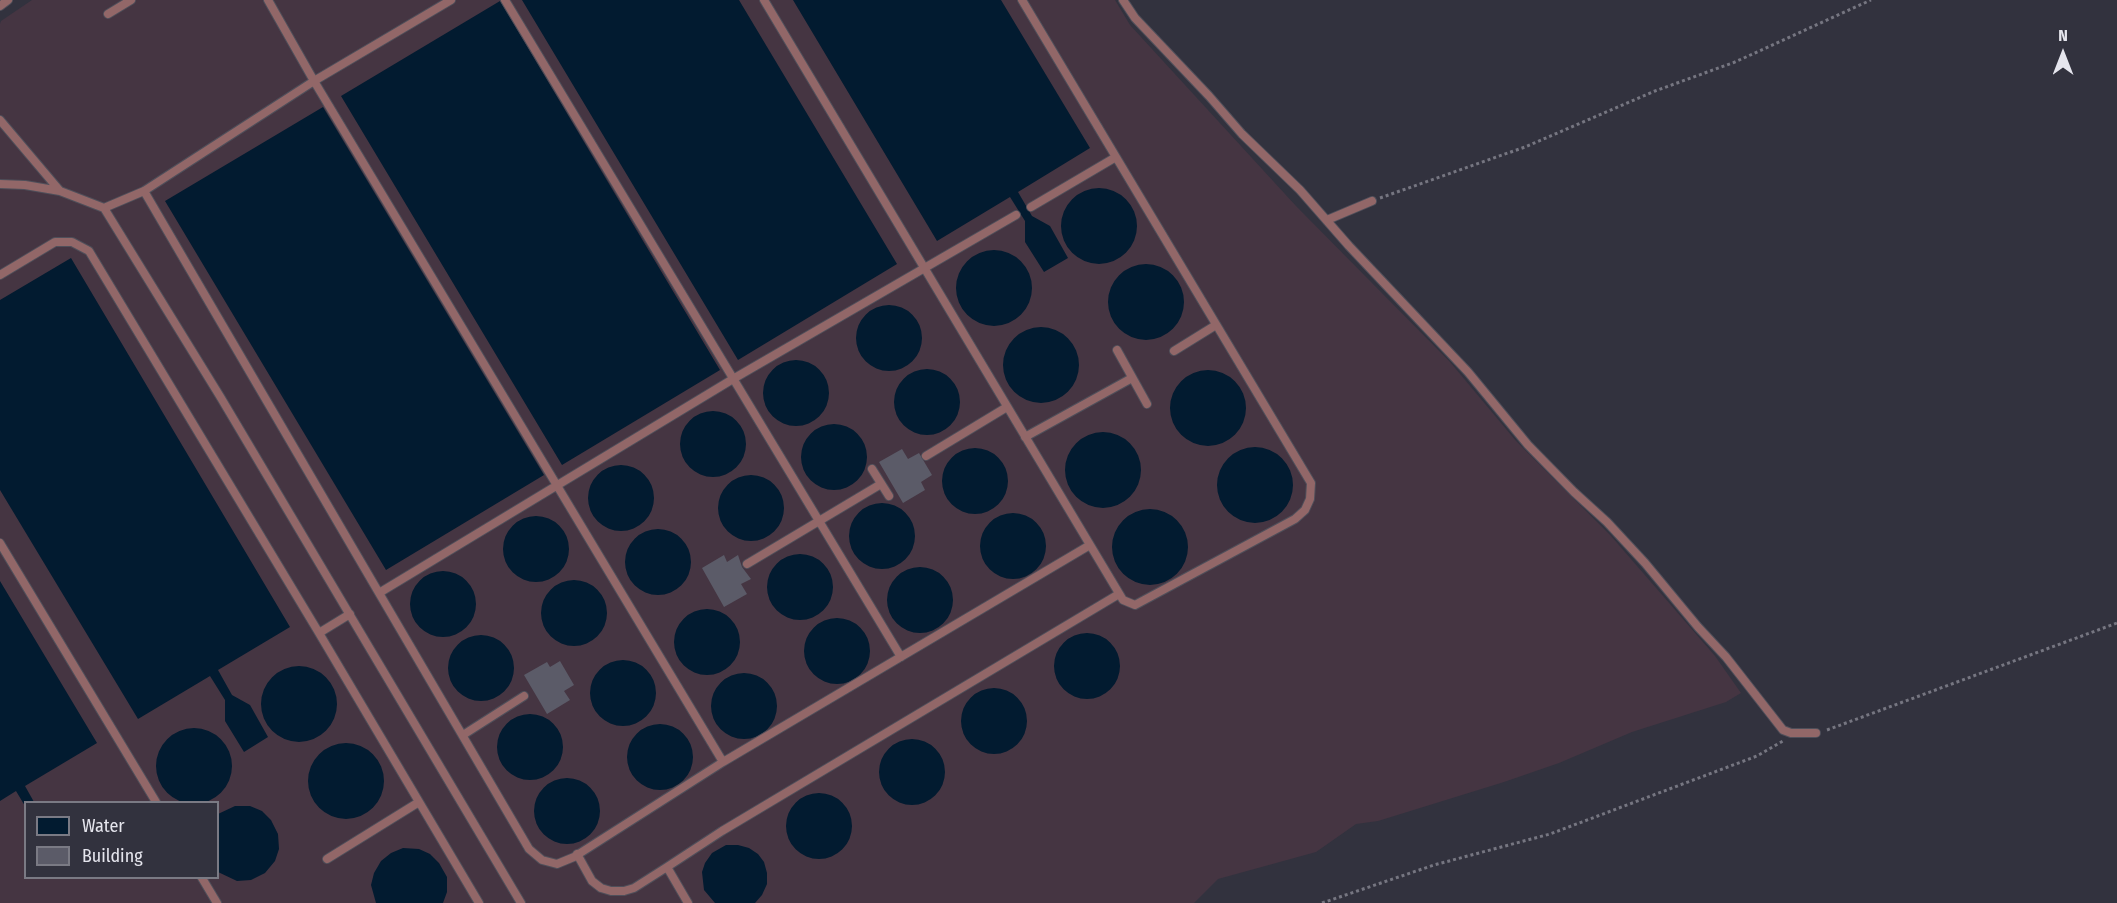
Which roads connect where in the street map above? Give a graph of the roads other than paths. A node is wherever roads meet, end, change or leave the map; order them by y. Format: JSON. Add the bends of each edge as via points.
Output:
{"nodes":[{"id":1,"x":8,"y":0,"type":"edge"},
{"id":2,"x":131,"y":0,"type":"edge"},
{"id":3,"x":268,"y":0,"type":"edge"},
{"id":4,"x":451,"y":0,"type":"edge"},
{"id":5,"x":505,"y":0,"type":"edge"},
{"id":6,"x":764,"y":0,"type":"edge"},
{"id":7,"x":1022,"y":0,"type":"edge"},
{"id":8,"x":1123,"y":0,"type":"edge"},
{"id":9,"x":0,"y":6,"type":"edge"},
{"id":10,"x":108,"y":14,"type":"dead end"},
{"id":11,"x":314,"y":81,"type":"junction"},
{"id":12,"x":0,"y":120,"type":"edge"},
{"id":13,"x":1116,"y":158,"type":"junction"},
{"id":14,"x":0,"y":184,"type":"edge"},
{"id":15,"x":60,"y":191,"type":"junction"},
{"id":16,"x":144,"y":191,"type":"junction"},
{"id":17,"x":1372,"y":201,"type":"road end"},
{"id":18,"x":1031,"y":207,"type":"dead end"},
{"id":19,"x":104,"y":208,"type":"junction"},
{"id":20,"x":1016,"y":215,"type":"dead end"},
{"id":21,"x":1327,"y":220,"type":"junction"},
{"id":22,"x":924,"y":268,"type":"junction"},
{"id":23,"x":0,"y":275,"type":"edge"},
{"id":24,"x":1216,"y":325,"type":"junction"},
{"id":25,"x":1117,"y":350,"type":"dead end"},
{"id":26,"x":1174,"y":351,"type":"dead end"},
{"id":27,"x":1132,"y":378,"type":"junction"},
{"id":28,"x":733,"y":379,"type":"junction"},
{"id":29,"x":1147,"y":404,"type":"dead end"},
{"id":30,"x":1007,"y":406,"type":"junction"},
{"id":31,"x":1025,"y":437,"type":"junction"},
{"id":32,"x":926,"y":456,"type":"dead end"},
{"id":33,"x":872,"y":469,"type":"dead end"},
{"id":34,"x":881,"y":484,"type":"junction"},
{"id":35,"x":557,"y":486,"type":"junction"},
{"id":36,"x":889,"y":496,"type":"dead end"},
{"id":37,"x":819,"y":521,"type":"junction"},
{"id":38,"x":0,"y":543,"type":"edge"},
{"id":39,"x":1090,"y":545,"type":"junction"},
{"id":40,"x":747,"y":564,"type":"dead end"},
{"id":41,"x":379,"y":593,"type":"junction"},
{"id":42,"x":1119,"y":594,"type":"junction"},
{"id":43,"x":350,"y":614,"type":"junction"},
{"id":44,"x":318,"y":633,"type":"junction"},
{"id":45,"x":901,"y":657,"type":"junction"},
{"id":46,"x":524,"y":696,"type":"dead end"},
{"id":47,"x":1816,"y":734,"type":"road end"},
{"id":48,"x":463,"y":735,"type":"junction"},
{"id":49,"x":723,"y":762,"type":"junction"},
{"id":50,"x":155,"y":801,"type":"edge"},
{"id":51,"x":419,"y":802,"type":"junction"},
{"id":52,"x":577,"y":854,"type":"junction"},
{"id":53,"x":327,"y":859,"type":"dead end"},
{"id":54,"x":667,"y":867,"type":"junction"},
{"id":55,"x":203,"y":879,"type":"edge"},
{"id":56,"x":217,"y":903,"type":"edge"},
{"id":57,"x":478,"y":903,"type":"edge"},
{"id":58,"x":521,"y":903,"type":"edge"},
{"id":59,"x":688,"y":903,"type":"edge"}],
"edges":[{"from":1,"to":9,"type":"lane"},
{"from":2,"to":10,"type":"lane"},
{"from":3,"to":11,"type":"lane"},
{"from":4,"to":11,"type":"lane"},
{"from":5,"to":28,"type":"lane"},
{"from":6,"to":22,"type":"lane"},
{"from":7,"to":13,"type":"lane"},
{"from":8,"to":21,"type":"lane","via":[[1242,134]]},
{"from":11,"to":16,"type":"lane"},
{"from":11,"to":35,"type":"lane"},
{"from":12,"to":15,"type":"lane"},
{"from":13,"to":18,"type":"lane"},
{"from":13,"to":24,"type":"lane"},
{"from":14,"to":15,"type":"lane"},
{"from":15,"to":19,"type":"lane"},
{"from":16,"to":19,"type":"lane"},
{"from":16,"to":41,"type":"lane"},
{"from":17,"to":21,"type":"lane"},
{"from":19,"to":43,"type":"lane"},
{"from":20,"to":22,"type":"lane"},
{"from":21,"to":47,"type":"lane","via":[[1468,372],[1528,446],[1645,563],[1783,730]]},
{"from":22,"to":28,"type":"lane"},
{"from":22,"to":30,"type":"lane"},
{"from":23,"to":44,"type":"lane","via":[[55,242],[72,242],[89,250]]},
{"from":24,"to":26,"type":"lane"},
{"from":24,"to":42,"type":"lane","via":[[1311,483],[1310,499],[1295,519],[1135,605]]},
{"from":25,"to":27,"type":"lane"},
{"from":27,"to":29,"type":"lane"},
{"from":27,"to":31,"type":"lane"},
{"from":28,"to":35,"type":"lane"},
{"from":28,"to":37,"type":"lane"},
{"from":30,"to":31,"type":"lane"},
{"from":30,"to":32,"type":"lane"},
{"from":31,"to":39,"type":"lane"},
{"from":33,"to":34,"type":"lane"},
{"from":34,"to":36,"type":"lane"},
{"from":34,"to":37,"type":"lane"},
{"from":35,"to":41,"type":"lane"},
{"from":35,"to":49,"type":"lane"},
{"from":37,"to":40,"type":"lane"},
{"from":37,"to":45,"type":"lane"},
{"from":38,"to":50,"type":"lane"},
{"from":39,"to":42,"type":"lane"},
{"from":39,"to":45,"type":"lane"},
{"from":41,"to":48,"type":"lane"},
{"from":42,"to":54,"type":"lane"},
{"from":43,"to":44,"type":"lane"},
{"from":43,"to":58,"type":"lane"},
{"from":44,"to":51,"type":"lane"},
{"from":45,"to":49,"type":"lane"},
{"from":46,"to":48,"type":"lane"},
{"from":48,"to":52,"type":"lane","via":[[529,849],[542,860],[557,864]]},
{"from":49,"to":52,"type":"lane"},
{"from":51,"to":53,"type":"lane"},
{"from":51,"to":57,"type":"lane"},
{"from":52,"to":54,"type":"lane","via":[[592,881],[611,891],[634,888]]},
{"from":54,"to":59,"type":"lane"},
{"from":55,"to":56,"type":"lane"}]}
